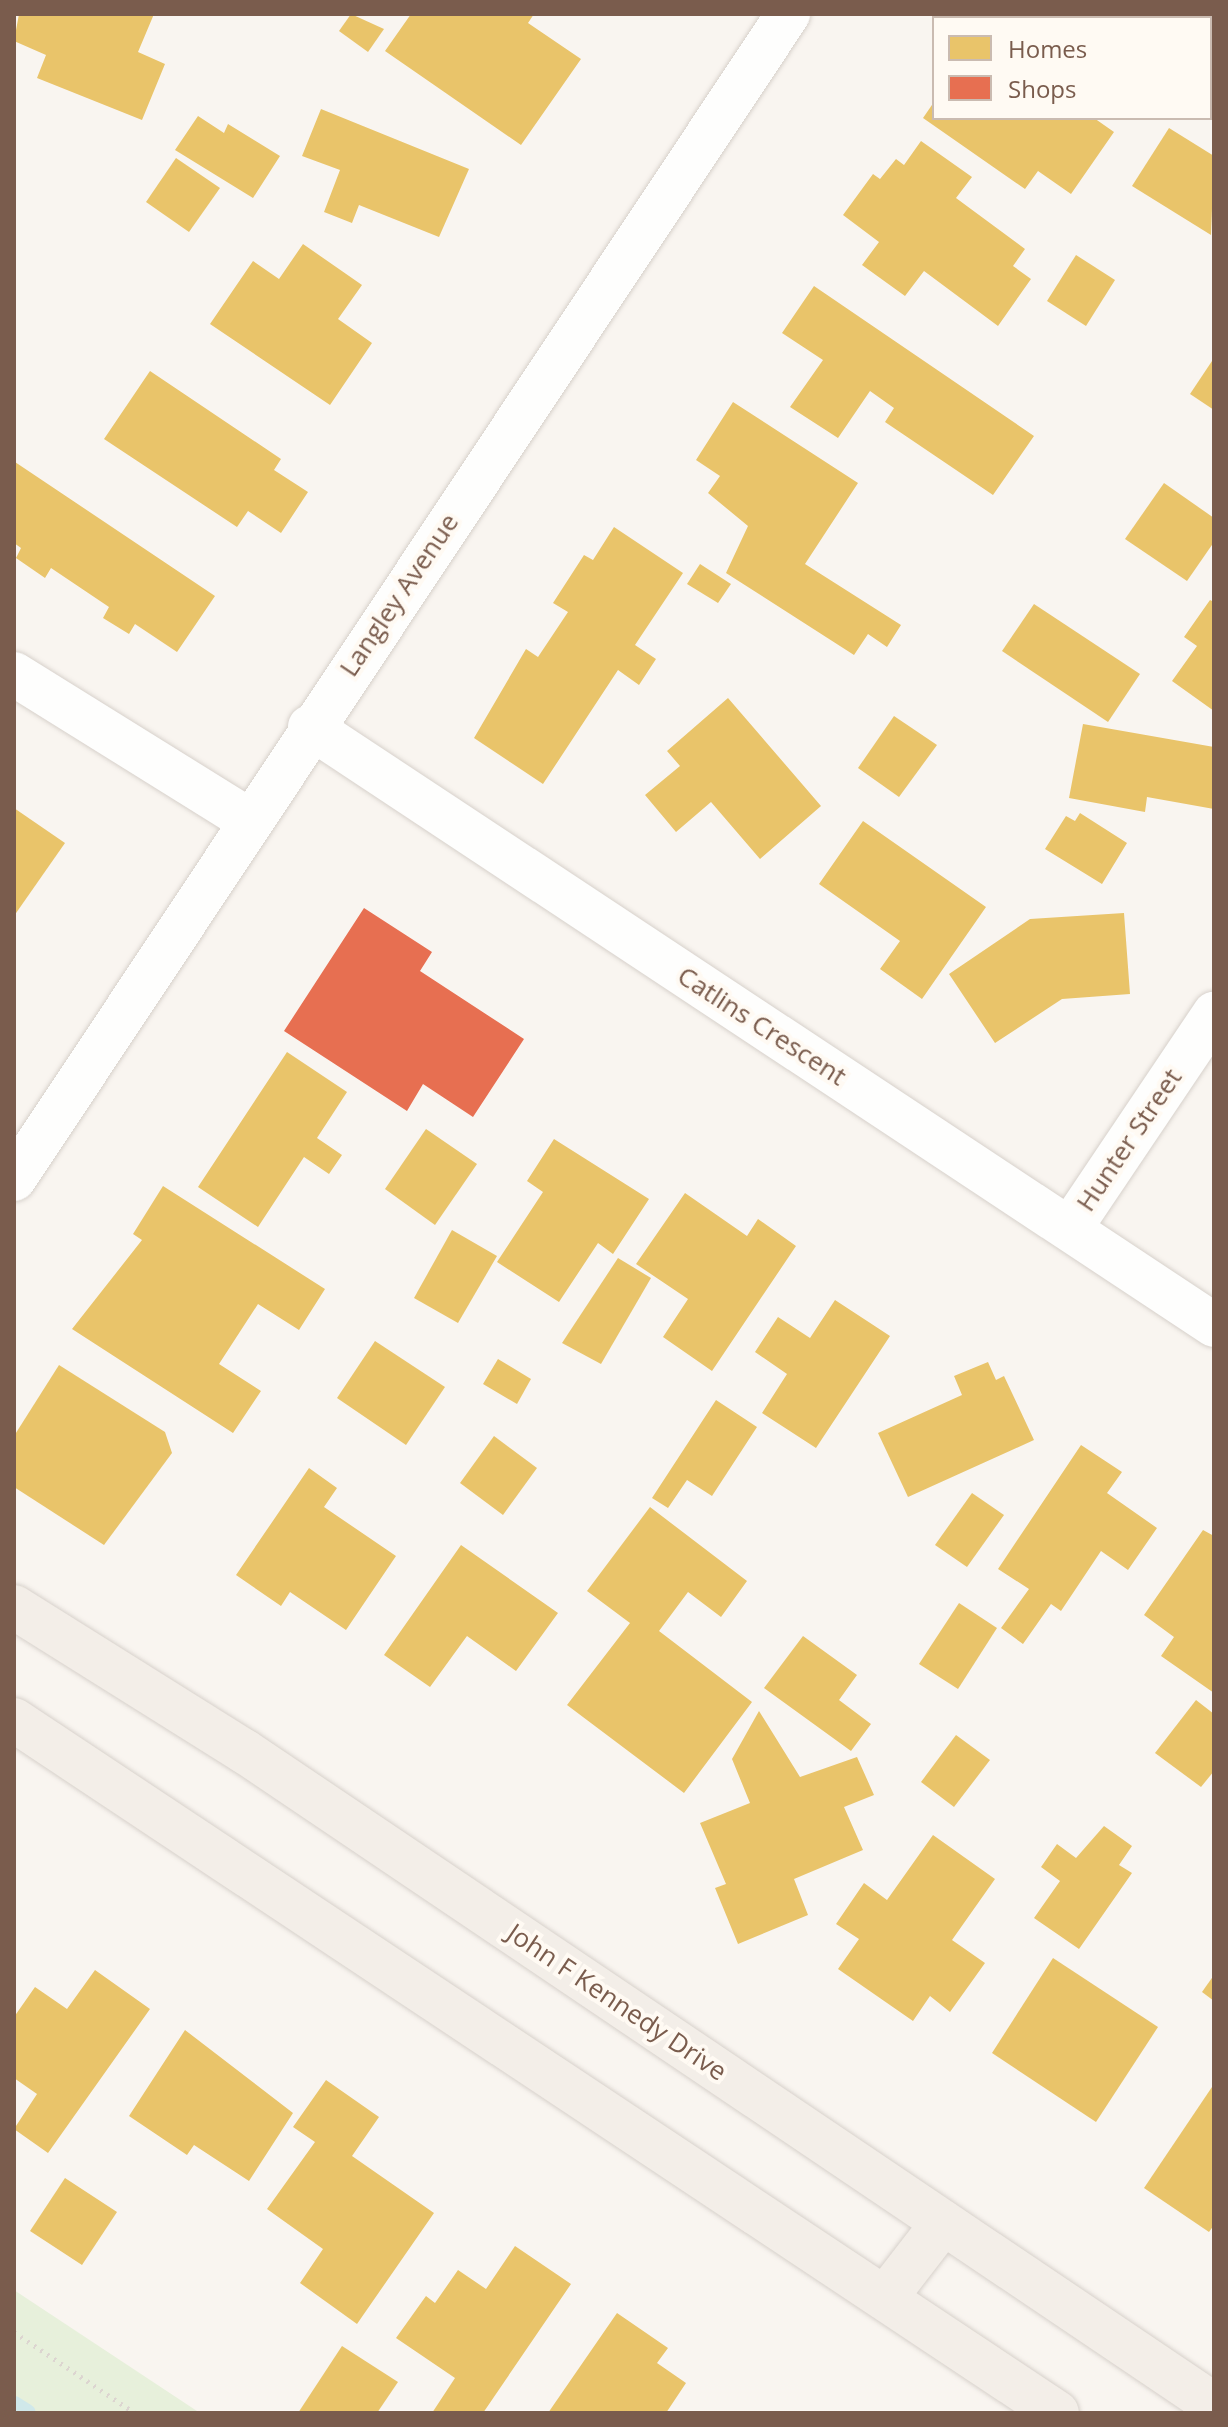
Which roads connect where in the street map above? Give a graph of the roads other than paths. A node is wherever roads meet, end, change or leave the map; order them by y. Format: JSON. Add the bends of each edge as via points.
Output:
{"nodes":[{"id":1,"x":788,"y":14,"type":"edge"},
{"id":2,"x":14,"y":674,"type":"edge"},
{"id":3,"x":310,"y":727,"type":"junction"},
{"id":4,"x":250,"y":821,"type":"junction"},
{"id":5,"x":1214,"y":1014,"type":"edge"},
{"id":6,"x":14,"y":1179,"type":"edge"},
{"id":7,"x":1071,"y":1227,"type":"junction"},
{"id":8,"x":1214,"y":1325,"type":"edge"},
{"id":9,"x":14,"y":1607,"type":"edge"},
{"id":10,"x":14,"y":1720,"type":"edge"},
{"id":11,"x":943,"y":2223,"type":"junction"},
{"id":12,"x":885,"y":2298,"type":"junction"},
{"id":13,"x":1214,"y":2405,"type":"edge"},
{"id":14,"x":1057,"y":2413,"type":"edge"}],
"edges":[{"from":1,"to":3,"type":"street","name":"Langley Avenue"},
{"from":2,"to":4,"type":"street"},
{"from":3,"to":4,"type":"street","name":"Langley Avenue"},
{"from":3,"to":7,"type":"street","name":"Catlins Crescent"},
{"from":4,"to":6,"type":"street","name":"Langley Avenue"},
{"from":5,"to":7,"type":"street","name":"Hunter Street"},
{"from":7,"to":8,"type":"street","name":"Catlins Crescent"},
{"from":9,"to":11,"type":"main road","name":"John F Kennedy Drive","via":[[244,1751]]},
{"from":10,"to":12,"type":"main road"},
{"from":11,"to":12,"type":"main road"},
{"from":11,"to":13,"type":"main road","name":"John F Kennedy Drive"},
{"from":12,"to":14,"type":"main road"}]}
